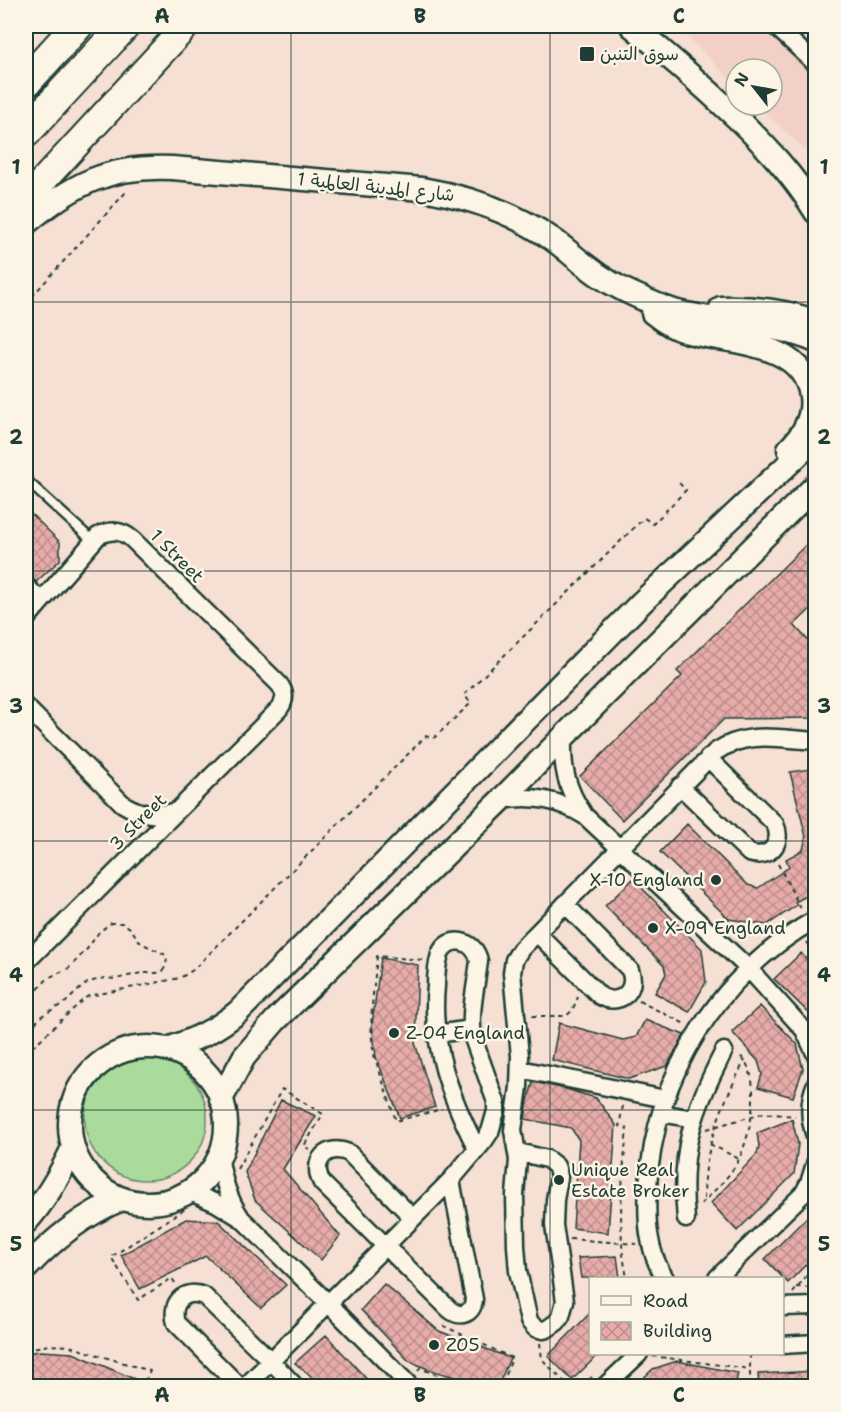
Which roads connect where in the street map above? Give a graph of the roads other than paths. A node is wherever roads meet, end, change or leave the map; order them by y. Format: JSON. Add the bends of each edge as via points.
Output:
{"nodes":[{"id":1,"x":77,"y":26,"type":"edge"},
{"id":2,"x":124,"y":26,"type":"edge"},
{"id":3,"x":186,"y":26,"type":"edge"},
{"id":4,"x":632,"y":26,"type":"edge"},
{"id":5,"x":777,"y":26,"type":"edge"},
{"id":6,"x":816,"y":64,"type":"edge"},
{"id":7,"x":26,"y":82,"type":"edge"},
{"id":8,"x":26,"y":132,"type":"edge"},
{"id":9,"x":26,"y":199,"type":"edge"},
{"id":10,"x":813,"y":204,"type":"edge"},
{"id":11,"x":26,"y":223,"type":"edge"},
{"id":12,"x":640,"y":298,"type":"junction"},
{"id":13,"x":681,"y":313,"type":"junction"},
{"id":14,"x":816,"y":322,"type":"edge"},
{"id":15,"x":816,"y":341,"type":"edge"},
{"id":16,"x":816,"y":438,"type":"edge"},
{"id":17,"x":26,"y":480,"type":"edge"},
{"id":18,"x":816,"y":485,"type":"edge"},
{"id":19,"x":816,"y":501,"type":"edge"},
{"id":20,"x":736,"y":515,"type":"junction"},
{"id":21,"x":93,"y":541,"type":"junction"},
{"id":22,"x":746,"y":553,"type":"junction"},
{"id":23,"x":26,"y":581,"type":"edge"},
{"id":24,"x":44,"y":598,"type":"junction"},
{"id":25,"x":26,"y":619,"type":"edge"},
{"id":26,"x":26,"y":707,"type":"edge"},
{"id":27,"x":279,"y":709,"type":"joint"},
{"id":28,"x":562,"y":737,"type":"junction"},
{"id":29,"x":816,"y":741,"type":"edge"},
{"id":30,"x":708,"y":758,"type":"junction"},
{"id":31,"x":680,"y":786,"type":"junction"},
{"id":32,"x":501,"y":800,"type":"junction"},
{"id":33,"x":177,"y":811,"type":"junction"},
{"id":34,"x":585,"y":816,"type":"junction"},
{"id":35,"x":619,"y":849,"type":"junction"},
{"id":36,"x":565,"y":904,"type":"junction"},
{"id":37,"x":812,"y":921,"type":"edge"},
{"id":38,"x":537,"y":933,"type":"junction"},
{"id":39,"x":26,"y":962,"type":"edge"},
{"id":40,"x":748,"y":968,"type":"junction"},
{"id":41,"x":472,"y":1029,"type":"junction"},
{"id":42,"x":810,"y":1033,"type":"edge"},
{"id":43,"x":436,"y":1034,"type":"junction"},
{"id":44,"x":168,"y":1049,"type":"junction"},
{"id":45,"x":724,"y":1051,"type":"road end"},
{"id":46,"x":816,"y":1055,"type":"edge"},
{"id":47,"x":520,"y":1069,"type":"junction"},
{"id":48,"x":816,"y":1084,"type":"edge"},
{"id":49,"x":221,"y":1099,"type":"junction"},
{"id":50,"x":663,"y":1106,"type":"junction"},
{"id":51,"x":692,"y":1126,"type":"junction"},
{"id":52,"x":816,"y":1138,"type":"edge"},
{"id":53,"x":73,"y":1148,"type":"junction"},
{"id":54,"x":477,"y":1149,"type":"junction"},
{"id":55,"x":518,"y":1152,"type":"junction"},
{"id":56,"x":219,"y":1154,"type":"junction"},
{"id":57,"x":816,"y":1161,"type":"edge"},
{"id":58,"x":451,"y":1180,"type":"junction"},
{"id":59,"x":809,"y":1190,"type":"edge"},
{"id":60,"x":196,"y":1194,"type":"junction"},
{"id":61,"x":122,"y":1198,"type":"junction"},
{"id":62,"x":413,"y":1218,"type":"junction"},
{"id":63,"x":686,"y":1219,"type":"road end"},
{"id":64,"x":242,"y":1220,"type":"junction"},
{"id":65,"x":26,"y":1222,"type":"edge"},
{"id":66,"x":385,"y":1246,"type":"junction"},
{"id":67,"x":26,"y":1268,"type":"edge"},
{"id":68,"x":664,"y":1277,"type":"edge"},
{"id":69,"x":718,"y":1277,"type":"edge"},
{"id":70,"x":328,"y":1303,"type":"junction"},
{"id":71,"x":816,"y":1306,"type":"edge"},
{"id":72,"x":784,"y":1307,"type":"edge"},
{"id":73,"x":816,"y":1343,"type":"edge"},
{"id":74,"x":784,"y":1345,"type":"edge"},
{"id":75,"x":638,"y":1355,"type":"edge"},
{"id":76,"x":271,"y":1361,"type":"junction"},
{"id":77,"x":408,"y":1385,"type":"edge"},
{"id":78,"x":239,"y":1386,"type":"edge"},
{"id":79,"x":246,"y":1386,"type":"edge"},
{"id":80,"x":295,"y":1386,"type":"edge"},
{"id":81,"x":606,"y":1386,"type":"edge"}],
"edges":[{"from":1,"to":7,"type":"highway"},
{"from":2,"to":8,"type":"highway"},
{"from":3,"to":9,"type":"main road"},
{"from":4,"to":10,"type":"street","via":[[767,147]]},
{"from":5,"to":6,"type":"street"},
{"from":11,"to":12,"type":"street","name":"شارع المدينة العالمية 1","via":[[74,188],[134,168],[422,189],[471,200],[518,219],[603,278]]},
{"from":12,"to":13,"type":"street","name":"شارع المدينة العالمية 1"},
{"from":12,"to":20,"type":"street","via":[[654,314],[682,331],[777,352],[798,367],[807,382],[811,408],[803,433],[767,472]]},
{"from":13,"to":14,"type":"street","via":[[747,309]]},
{"from":13,"to":15,"type":"street","name":"شارع المدينة العالمية 1","via":[[789,332]]},
{"from":16,"to":20,"type":"street"},
{"from":17,"to":21,"type":"lane"},
{"from":18,"to":22,"type":"street"},
{"from":19,"to":22,"type":"street"},
{"from":20,"to":44,"type":"street","via":[[642,602],[238,1012],[209,1033]]},
{"from":21,"to":24,"type":"street"},
{"from":21,"to":27,"type":"street","name":"1 Street","via":[[112,531],[133,540],[279,684],[285,696]]},
{"from":22,"to":28,"type":"street"},
{"from":23,"to":24,"type":"lane"},
{"from":24,"to":25,"type":"street"},
{"from":26,"to":33,"type":"street","via":[[123,804],[149,814]]},
{"from":27,"to":33,"type":"street","name":"3 Street"},
{"from":28,"to":32,"type":"street"},
{"from":28,"to":34,"type":"street","via":[[567,784]]},
{"from":29,"to":30,"type":"street","via":[[748,738],[725,745]]},
{"from":30,"to":31,"type":"street"},
{"from":30,"to":31,"type":"street","via":[[776,824],[778,838],[771,850],[762,855],[749,853]]},
{"from":31,"to":35,"type":"street"},
{"from":32,"to":34,"type":"street","via":[[547,800]]},
{"from":32,"to":49,"type":"street","via":[[275,1021],[244,1057]]},
{"from":33,"to":39,"type":"street","name":"3 Street"},
{"from":34,"to":35,"type":"street"},
{"from":35,"to":36,"type":"street"},
{"from":35,"to":40,"type":"street"},
{"from":36,"to":38,"type":"street"},
{"from":36,"to":38,"type":"street","via":[[630,970],[632,985],[626,994],[616,1000],[600,996]]},
{"from":37,"to":40,"type":"street"},
{"from":38,"to":47,"type":"street","via":[[521,949],[512,972]]},
{"from":40,"to":42,"type":"street"},
{"from":40,"to":50,"type":"street","via":[[698,1031]]},
{"from":41,"to":43,"type":"street"},
{"from":41,"to":43,"type":"street","via":[[479,961],[473,947],[459,941],[445,947],[441,954],[435,998]]},
{"from":41,"to":54,"type":"street","via":[[496,1102],[490,1132]]},
{"from":42,"to":46,"type":"street"},
{"from":43,"to":54,"type":"street","via":[[456,1105]]},
{"from":44,"to":49,"type":"street","via":[[205,1072]]},
{"from":44,"to":53,"type":"street","via":[[127,1049],[92,1070],[72,1107]]},
{"from":45,"to":51,"type":"street"},
{"from":47,"to":50,"type":"street","via":[[625,1091]]},
{"from":47,"to":55,"type":"street","via":[[513,1130]]},
{"from":48,"to":52,"type":"street","via":[[810,1103]]},
{"from":49,"to":56,"type":"street","via":[[225,1127]]},
{"from":50,"to":51,"type":"street"},
{"from":50,"to":68,"type":"street","via":[[649,1175],[648,1210],[650,1245]]},
{"from":51,"to":63,"type":"street","via":[[684,1177]]},
{"from":53,"to":61,"type":"street","via":[[95,1183]]},
{"from":53,"to":65,"type":"street","via":[[47,1196]]},
{"from":54,"to":58,"type":"street"},
{"from":55,"to":55,"type":"street","via":[[518,1271],[529,1321],[543,1330],[557,1322],[565,1301],[555,1238],[559,1177],[556,1166],[547,1159]]},
{"from":56,"to":60,"type":"street"},
{"from":56,"to":64,"type":"street","via":[[226,1188]]},
{"from":57,"to":59,"type":"street"},
{"from":58,"to":62,"type":"street"},
{"from":58,"to":66,"type":"street","via":[[474,1299],[468,1312],[453,1313]]},
{"from":59,"to":69,"type":"street"},
{"from":60,"to":61,"type":"street","via":[[161,1202]]},
{"from":60,"to":64,"type":"street"},
{"from":61,"to":67,"type":"street","via":[[70,1227]]},
{"from":62,"to":66,"type":"street"},
{"from":62,"to":66,"type":"street","via":[[349,1153],[335,1149],[322,1156],[317,1169],[322,1183]]},
{"from":64,"to":70,"type":"street"},
{"from":66,"to":70,"type":"street"},
{"from":70,"to":76,"type":"street"},
{"from":70,"to":77,"type":"street"},
{"from":71,"to":72,"type":"street"},
{"from":73,"to":74,"type":"street"},
{"from":75,"to":81,"type":"street"},
{"from":76,"to":78,"type":"street","via":[[204,1296],[184,1296],[174,1310],[176,1323]]},
{"from":76,"to":79,"type":"street"},
{"from":76,"to":80,"type":"street"}]}
